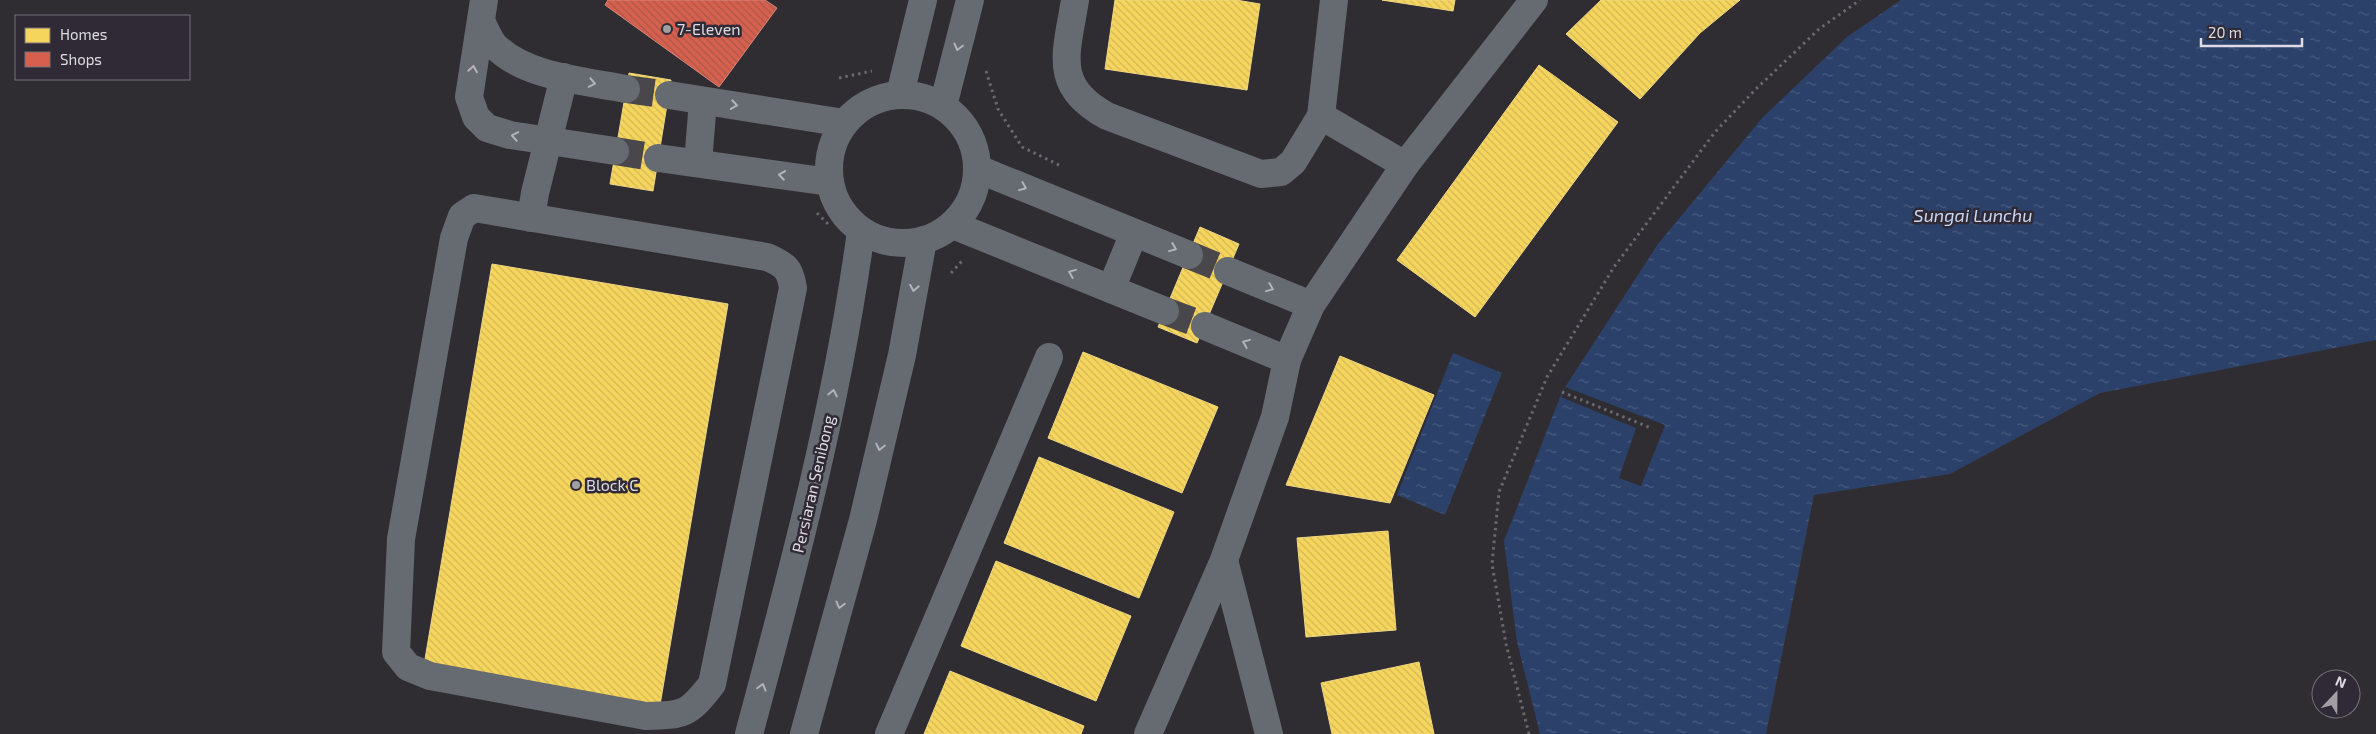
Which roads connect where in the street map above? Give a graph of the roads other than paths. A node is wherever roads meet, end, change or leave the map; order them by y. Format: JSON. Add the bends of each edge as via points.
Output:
{"nodes":[{"id":1,"x":923,"y":0,"type":"edge"},
{"id":2,"x":970,"y":0,"type":"edge"},
{"id":3,"x":1074,"y":0,"type":"edge"},
{"id":4,"x":1334,"y":0,"type":"edge"},
{"id":5,"x":1534,"y":0,"type":"edge"},
{"id":6,"x":482,"y":11,"type":"edge"},
{"id":7,"x":564,"y":77,"type":"junction"},
{"id":8,"x":626,"y":89,"type":"tunnel mouth"},
{"id":9,"x":900,"y":94,"type":"junction"},
{"id":10,"x":669,"y":95,"type":"tunnel mouth"},
{"id":11,"x":703,"y":100,"type":"junction"},
{"id":12,"x":943,"y":106,"type":"junction"},
{"id":13,"x":1321,"y":116,"type":"junction"},
{"id":14,"x":844,"y":123,"type":"junction"},
{"id":15,"x":549,"y":141,"type":"junction"},
{"id":16,"x":615,"y":151,"type":"tunnel mouth"},
{"id":17,"x":658,"y":158,"type":"tunnel mouth"},
{"id":18,"x":698,"y":163,"type":"junction"},
{"id":19,"x":1405,"y":165,"type":"junction"},
{"id":20,"x":978,"y":169,"type":"junction"},
{"id":21,"x":830,"y":182,"type":"junction"},
{"id":22,"x":531,"y":218,"type":"junction"},
{"id":23,"x":953,"y":225,"type":"junction"},
{"id":24,"x":861,"y":231,"type":"junction"},
{"id":25,"x":1134,"y":232,"type":"junction"},
{"id":26,"x":923,"y":240,"type":"junction"},
{"id":27,"x":1189,"y":254,"type":"tunnel mouth"},
{"id":28,"x":1228,"y":271,"type":"tunnel mouth"},
{"id":29,"x":1111,"y":288,"type":"junction"},
{"id":30,"x":1312,"y":305,"type":"junction"},
{"id":31,"x":1165,"y":310,"type":"tunnel mouth"},
{"id":32,"x":1205,"y":326,"type":"tunnel mouth"},
{"id":33,"x":1049,"y":357,"type":"dead end"},
{"id":34,"x":1287,"y":360,"type":"junction"},
{"id":35,"x":1224,"y":560,"type":"junction"},
{"id":36,"x":749,"y":734,"type":"edge"},
{"id":37,"x":804,"y":734,"type":"edge"},
{"id":38,"x":889,"y":734,"type":"edge"},
{"id":39,"x":1148,"y":734,"type":"edge"},
{"id":40,"x":1269,"y":734,"type":"edge"}],
"edges":[{"from":1,"to":9,"type":"street"},
{"from":2,"to":12,"type":"street","one_way":true},
{"from":3,"to":13,"type":"street","via":[[1065,64],[1069,82],[1093,109],[1107,116],[1262,174],[1281,172],[1293,162]]},
{"from":4,"to":13,"type":"street"},
{"from":5,"to":19,"type":"street"},
{"from":6,"to":7,"type":"street","via":[[494,45],[510,58],[545,74]]},
{"from":15,"to":6,"type":"street","one_way":true,"via":[[487,128],[476,117],[469,97]]},
{"from":7,"to":8,"type":"street","one_way":true},
{"from":7,"to":15,"type":"street"},
{"from":9,"to":12,"type":"street","via":[[915,95]]},
{"from":9,"to":14,"type":"street","via":[[876,99],[856,110]]},
{"from":10,"to":11,"type":"street"},
{"from":11,"to":14,"type":"street","one_way":true},
{"from":11,"to":18,"type":"street"},
{"from":12,"to":20,"type":"street","via":[[962,122],[974,144]]},
{"from":13,"to":19,"type":"street"},
{"from":14,"to":21,"type":"street","via":[[830,148]]},
{"from":15,"to":16,"type":"street"},
{"from":15,"to":22,"type":"street"},
{"from":17,"to":18,"type":"street"},
{"from":21,"to":18,"type":"street","one_way":true},
{"from":19,"to":30,"type":"street"},
{"from":20,"to":23,"type":"street","via":[[976,190]]},
{"from":20,"to":25,"type":"street","one_way":true},
{"from":21,"to":24,"type":"street","via":[[843,214]]},
{"from":22,"to":22,"type":"street","via":[[474,208],[462,216],[454,238],[401,539],[396,652],[408,668],[430,676],[646,716],[680,715],[696,704],[712,684],[793,288],[791,272],[767,257]]},
{"from":23,"to":26,"type":"street"},
{"from":29,"to":23,"type":"street","one_way":true},
{"from":24,"to":26,"type":"street","via":[[884,241],[908,244]]},
{"from":36,"to":24,"type":"street","name":"Persiaran Senibong","one_way":true,"via":[[808,514],[852,300]]},
{"from":25,"to":27,"type":"street","one_way":true},
{"from":25,"to":29,"type":"street"},
{"from":26,"to":37,"type":"street","one_way":true,"via":[[902,355],[865,510]]},
{"from":28,"to":30,"type":"street","one_way":true},
{"from":29,"to":31,"type":"street"},
{"from":30,"to":34,"type":"street"},
{"from":34,"to":32,"type":"street","one_way":true},
{"from":33,"to":38,"type":"street"},
{"from":34,"to":35,"type":"street","via":[[1275,417]]},
{"from":35,"to":39,"type":"street"},
{"from":35,"to":40,"type":"street"}]}
